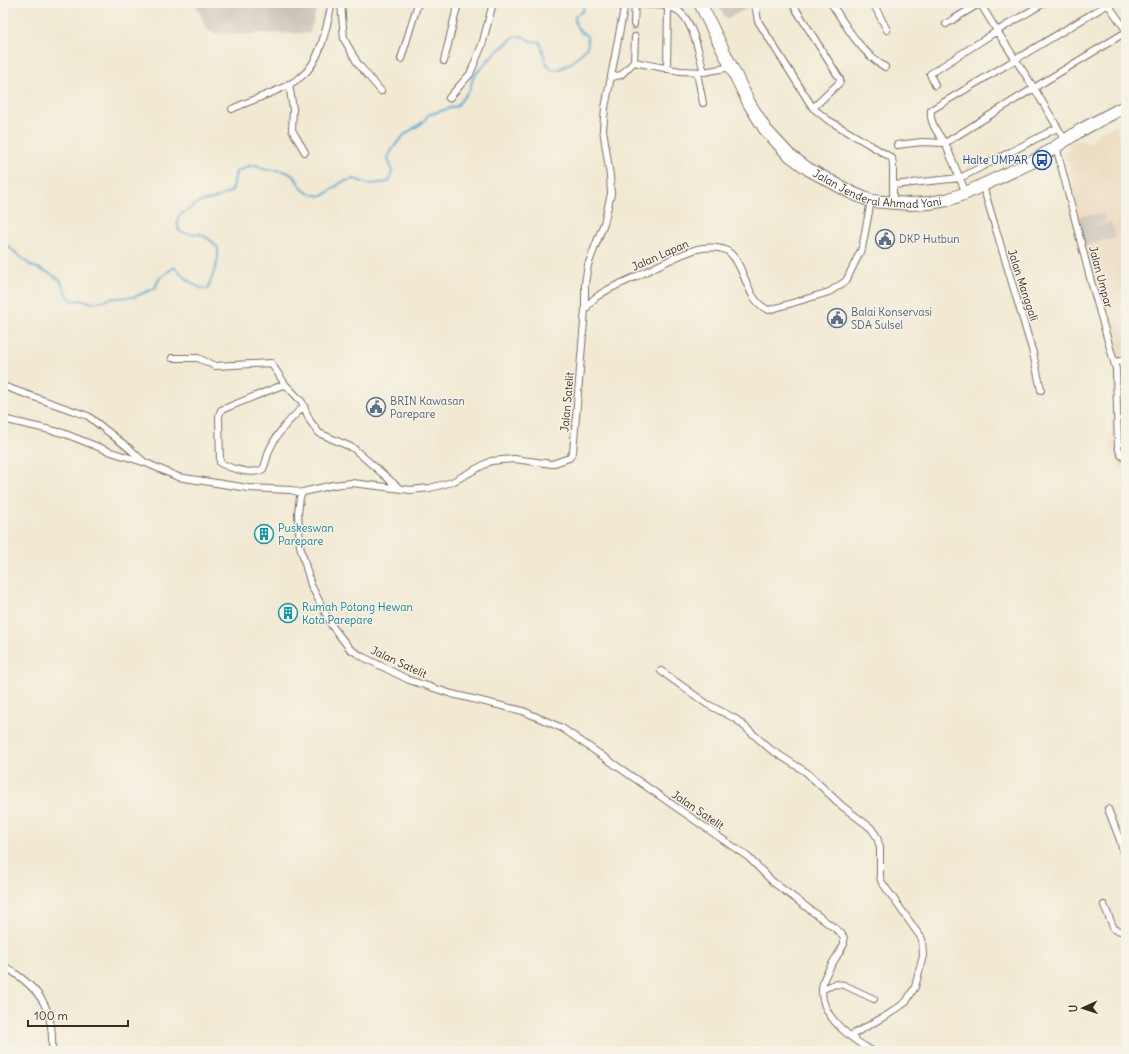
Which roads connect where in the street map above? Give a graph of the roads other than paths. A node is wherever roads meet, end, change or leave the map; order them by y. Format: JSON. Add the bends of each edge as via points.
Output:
{"nodes":[{"id":1,"x":332,"y":3,"type":"edge"},
{"id":2,"x":341,"y":3,"type":"edge"},
{"id":3,"x":418,"y":3,"type":"edge"},
{"id":4,"x":458,"y":3,"type":"edge"},
{"id":5,"x":493,"y":3,"type":"edge"},
{"id":6,"x":624,"y":3,"type":"edge"},
{"id":7,"x":700,"y":3,"type":"edge"},
{"id":8,"x":759,"y":3,"type":"edge"},
{"id":9,"x":792,"y":3,"type":"edge"},
{"id":10,"x":831,"y":3,"type":"edge"},
{"id":11,"x":873,"y":3,"type":"edge"},
{"id":12,"x":980,"y":3,"type":"edge"},
{"id":13,"x":1044,"y":3,"type":"edge"},
{"id":14,"x":1108,"y":3,"type":"edge"},
{"id":15,"x":635,"y":4,"type":"edge"},
{"id":16,"x":668,"y":7,"type":"junction"},
{"id":17,"x":634,"y":24,"type":"tunnel mouth"},
{"id":18,"x":946,"y":24,"type":"dead end"},
{"id":19,"x":887,"y":30,"type":"dead end"},
{"id":20,"x":997,"y":31,"type":"junction"},
{"id":21,"x":1126,"y":31,"type":"edge"},
{"id":22,"x":635,"y":37,"type":"tunnel mouth"},
{"id":23,"x":1015,"y":58,"type":"junction"},
{"id":24,"x":401,"y":59,"type":"dead end"},
{"id":25,"x":444,"y":61,"type":"dead end"},
{"id":26,"x":634,"y":62,"type":"junction"},
{"id":27,"x":731,"y":67,"type":"junction"},
{"id":28,"x":884,"y":67,"type":"dead end"},
{"id":29,"x":667,"y":69,"type":"junction"},
{"id":30,"x":704,"y":72,"type":"junction"},
{"id":31,"x":697,"y":73,"type":"junction"},
{"id":32,"x":611,"y":76,"type":"junction"},
{"id":33,"x":289,"y":84,"type":"junction"},
{"id":34,"x":935,"y":85,"type":"dead end"},
{"id":35,"x":1034,"y":88,"type":"junction"},
{"id":36,"x":381,"y":91,"type":"dead end"},
{"id":37,"x":449,"y":98,"type":"dead end"},
{"id":38,"x":703,"y":103,"type":"dead end"},
{"id":39,"x":1126,"y":106,"type":"edge"},
{"id":40,"x":232,"y":108,"type":"dead end"},
{"id":41,"x":813,"y":108,"type":"junction"},
{"id":42,"x":1057,"y":128,"type":"junction"},
{"id":43,"x":945,"y":143,"type":"junction"},
{"id":44,"x":1060,"y":143,"type":"junction"},
{"id":45,"x":897,"y":145,"type":"dead end"},
{"id":46,"x":305,"y":152,"type":"dead end"},
{"id":47,"x":960,"y":178,"type":"junction"},
{"id":48,"x":893,"y":185,"type":"junction"},
{"id":49,"x":983,"y":186,"type":"junction"},
{"id":50,"x":966,"y":193,"type":"junction"},
{"id":51,"x":871,"y":201,"type":"junction"},
{"id":52,"x":893,"y":202,"type":"junction"},
{"id":53,"x":585,"y":310,"type":"junction"},
{"id":54,"x":172,"y":358,"type":"dead end"},
{"id":55,"x":1126,"y":360,"type":"edge"},
{"id":56,"x":1114,"y":362,"type":"junction"},
{"id":57,"x":285,"y":384,"type":"junction"},
{"id":58,"x":3,"y":386,"type":"edge"},
{"id":59,"x":1041,"y":390,"type":"dead end"},
{"id":60,"x":304,"y":406,"type":"junction"},
{"id":61,"x":3,"y":419,"type":"edge"},
{"id":62,"x":1126,"y":459,"type":"edge"},
{"id":63,"x":144,"y":462,"type":"junction"},
{"id":64,"x":399,"y":488,"type":"junction"},
{"id":65,"x":302,"y":493,"type":"junction"},
{"id":66,"x":661,"y":671,"type":"dead end"},
{"id":67,"x":1108,"y":809,"type":"dead end"},
{"id":68,"x":1126,"y":863,"type":"edge"},
{"id":69,"x":1104,"y":905,"type":"dead end"},
{"id":70,"x":1126,"y":933,"type":"edge"},
{"id":71,"x":7,"y":968,"type":"dead end"},
{"id":72,"x":823,"y":989,"type":"junction"},
{"id":73,"x":874,"y":999,"type":"dead end"},
{"id":74,"x":850,"y":1036,"type":"junction"},
{"id":75,"x":52,"y":1051,"type":"edge"},
{"id":76,"x":872,"y":1051,"type":"edge"}],
"edges":[{"from":1,"to":33,"type":"street","via":[[317,54],[302,75]]},
{"from":2,"to":36,"type":"street","via":[[344,39],[358,64]]},
{"from":3,"to":24,"type":"street"},
{"from":4,"to":25,"type":"street"},
{"from":5,"to":37,"type":"street","via":[[482,45],[470,74]]},
{"from":6,"to":32,"type":"street","name":"Jalan Satelit"},
{"from":7,"to":27,"type":"highway","name":"Jalan Jenderal Ahmad Yani"},
{"from":8,"to":41,"type":"street","via":[[756,10],[758,21],[770,44]]},
{"from":9,"to":41,"type":"street","via":[[840,79],[840,82]]},
{"from":10,"to":28,"type":"street","via":[[861,48]]},
{"from":11,"to":19,"type":"street"},
{"from":12,"to":18,"type":"street"},
{"from":12,"to":20,"type":"street","name":"Jalan Umpar"},
{"from":13,"to":20,"type":"street"},
{"from":14,"to":21,"type":"street"},
{"from":14,"to":23,"type":"street"},
{"from":15,"to":16,"type":"street"},
{"from":15,"to":17,"type":"street"},
{"from":16,"to":29,"type":"street"},
{"from":16,"to":30,"type":"street","via":[[680,11],[688,22]]},
{"from":20,"to":23,"type":"street","name":"Jalan Umpar"},
{"from":20,"to":34,"type":"street","via":[[930,74]]},
{"from":21,"to":35,"type":"street"},
{"from":22,"to":26,"type":"street"},
{"from":23,"to":35,"type":"street","name":"Jalan Umpar"},
{"from":23,"to":43,"type":"street","via":[[931,110],[932,122]]},
{"from":26,"to":29,"type":"street"},
{"from":26,"to":32,"type":"street","via":[[621,75]]},
{"from":27,"to":30,"type":"street"},
{"from":27,"to":51,"type":"highway","name":"Jalan Jenderal Ahmad Yani","via":[[765,129],[788,154],[808,169]]},
{"from":29,"to":31,"type":"street"},
{"from":30,"to":31,"type":"street"},
{"from":31,"to":38,"type":"street"},
{"from":32,"to":53,"type":"street","name":"Jalan Satelit","via":[[603,129],[611,194],[604,223],[588,265]]},
{"from":33,"to":40,"type":"street"},
{"from":33,"to":46,"type":"street","via":[[292,130]]},
{"from":35,"to":42,"type":"street","name":"Jalan Umpar"},
{"from":35,"to":43,"type":"street"},
{"from":39,"to":44,"type":"highway","name":"Jalan Jenderal Ahmad Yani"},
{"from":41,"to":48,"type":"street","via":[[860,141],[889,156],[893,165]]},
{"from":42,"to":44,"type":"street","name":"Jalan Umpar"},
{"from":42,"to":47,"type":"street"},
{"from":43,"to":45,"type":"street"},
{"from":43,"to":47,"type":"street"},
{"from":44,"to":49,"type":"highway","name":"Jalan Jenderal Ahmad Yani","via":[[1034,161]]},
{"from":44,"to":56,"type":"street","name":"Jalan Umpar","via":[[1090,278]]},
{"from":47,"to":48,"type":"street"},
{"from":47,"to":50,"type":"street"},
{"from":48,"to":52,"type":"street"},
{"from":49,"to":50,"type":"highway","name":"Jalan Jenderal Ahmad Yani"},
{"from":49,"to":59,"type":"street","name":"Jalan Manggali","via":[[1033,353]]},
{"from":50,"to":52,"type":"highway","name":"Jalan Jenderal Ahmad Yani","via":[[946,200]]},
{"from":51,"to":52,"type":"highway","name":"Jalan Jenderal Ahmad Yani"},
{"from":51,"to":53,"type":"street","name":"Jalan Lapan","via":[[862,248],[846,281],[829,292],[768,310],[756,301],[730,252],[715,247],[698,249],[656,266],[609,289],[594,299]]},
{"from":53,"to":64,"type":"street","name":"Jalan Satelit","via":[[573,452],[569,458],[552,464],[514,459],[496,460],[452,482],[430,488]]},
{"from":54,"to":57,"type":"street","via":[[198,358],[215,366],[268,363],[273,365]]},
{"from":55,"to":56,"type":"street"},
{"from":56,"to":62,"type":"street","name":"Jalan Umpar","via":[[1118,447]]},
{"from":57,"to":60,"type":"street"},
{"from":57,"to":60,"type":"street","via":[[222,410],[219,416],[220,463],[255,472],[261,471],[278,434]]},
{"from":58,"to":63,"type":"street","via":[[88,416]]},
{"from":60,"to":64,"type":"street","via":[[310,421],[319,433],[353,448]]},
{"from":61,"to":63,"type":"street","via":[[64,433]]},
{"from":63,"to":65,"type":"street","via":[[187,479]]},
{"from":64,"to":65,"type":"street","name":"Jalan Satelit","via":[[352,483],[316,488]]},
{"from":65,"to":72,"type":"street","name":"Jalan Satelit","via":[[298,513],[300,546],[310,585],[332,626],[350,649],[409,680],[452,694],[523,711],[562,728],[748,857],[773,882],[844,938],[844,944],[824,980]]},
{"from":66,"to":74,"type":"street","via":[[707,704],[736,719],[770,749],[806,772],[842,806],[864,822],[877,837],[881,881],[922,939],[923,956],[915,987],[906,1002]]},
{"from":67,"to":68,"type":"street"},
{"from":69,"to":70,"type":"street","via":[[1114,929]]},
{"from":71,"to":75,"type":"street","via":[[30,984],[42,999],[52,1028]]},
{"from":72,"to":73,"type":"street","via":[[835,984],[844,985]]},
{"from":72,"to":74,"type":"street","name":"Jalan Satelit","via":[[822,1000],[827,1012]]},
{"from":74,"to":76,"type":"street","name":"Jalan Satelit"}]}
